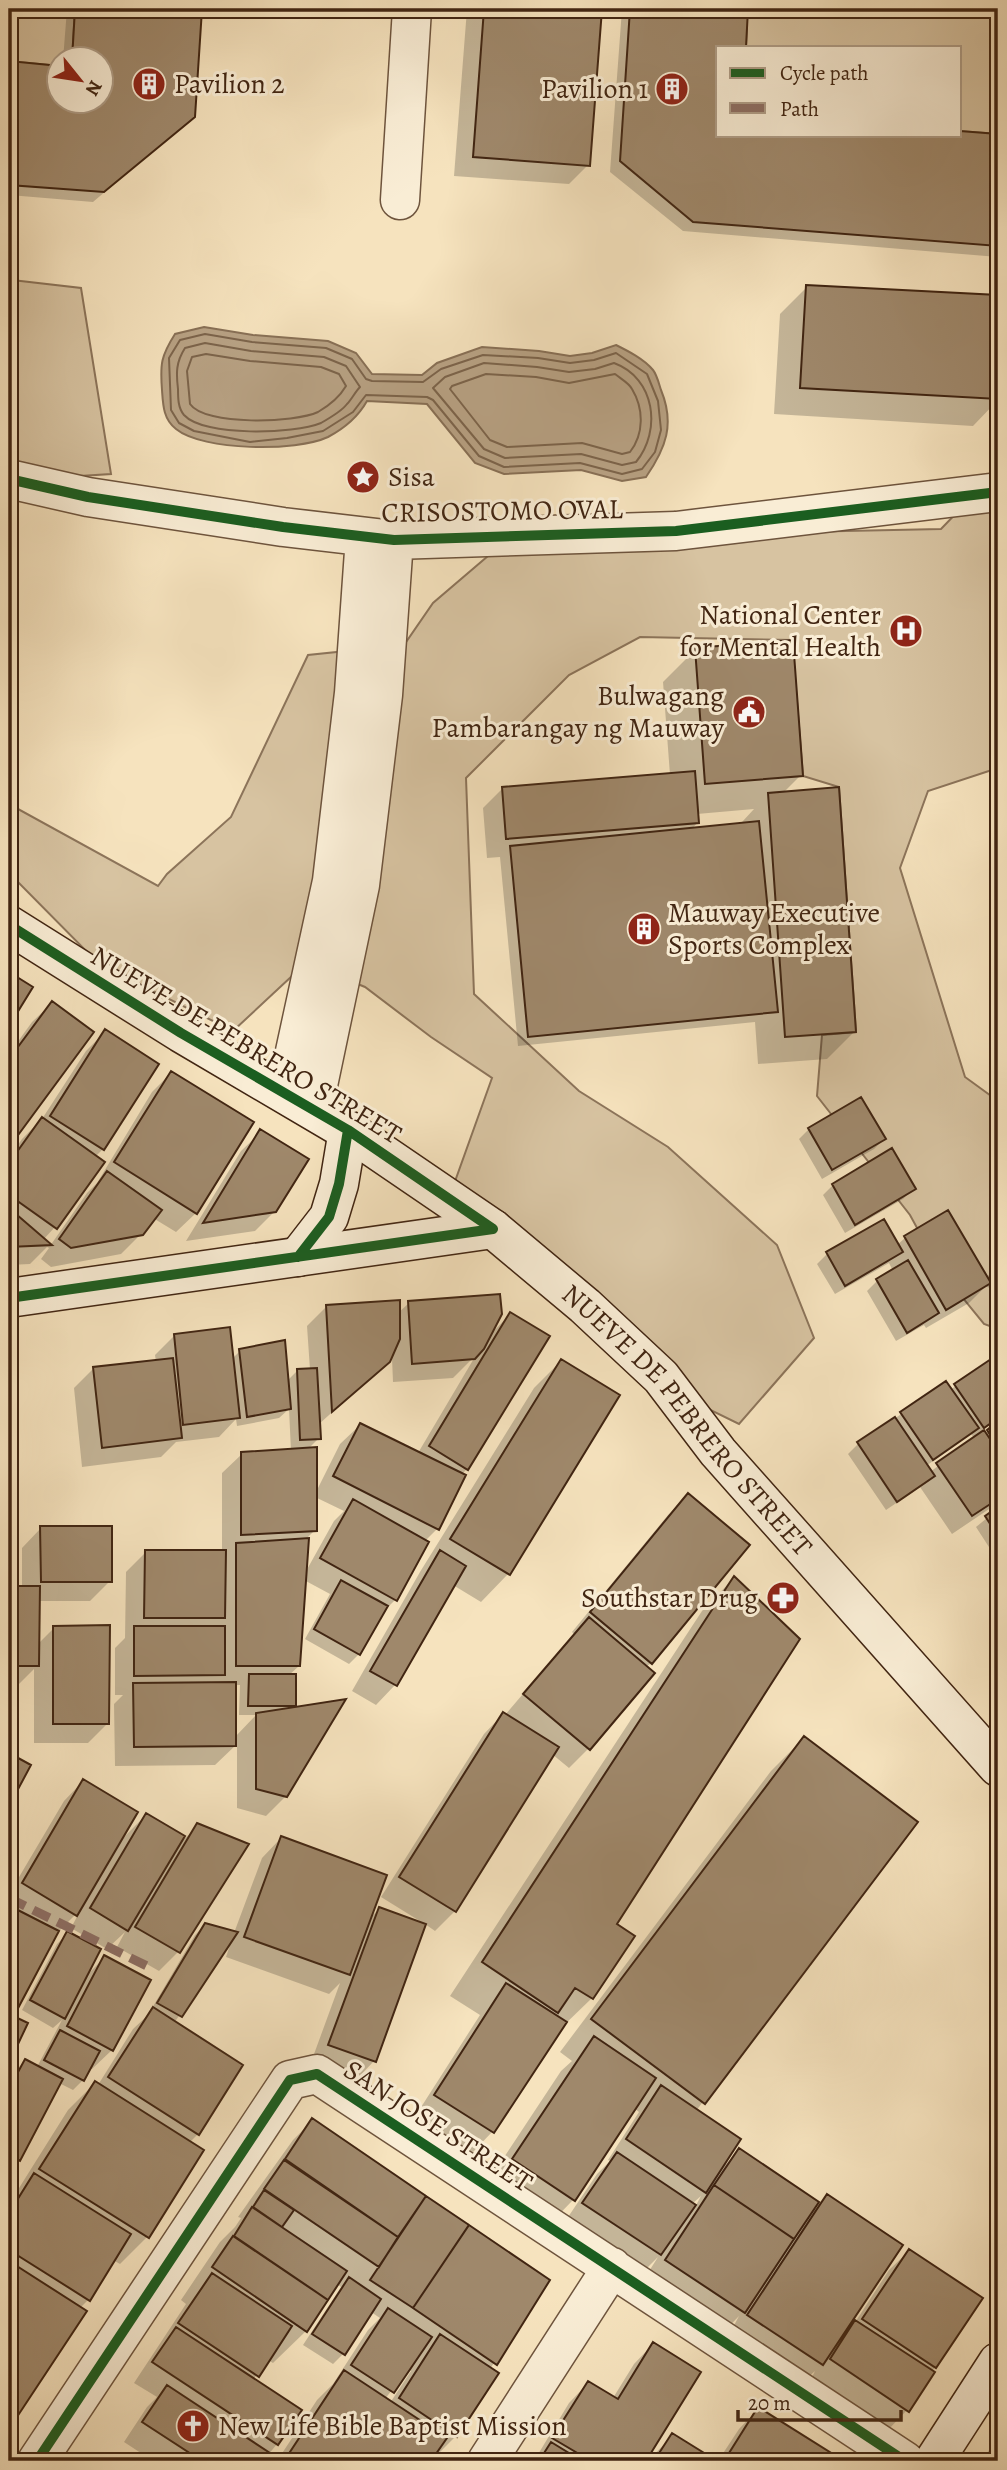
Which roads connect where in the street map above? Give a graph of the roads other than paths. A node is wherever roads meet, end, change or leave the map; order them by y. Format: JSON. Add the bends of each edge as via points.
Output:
{"nodes":[{"id":1,"x":412,"y":9,"type":"edge"},
{"id":2,"x":400,"y":200,"type":"dead end"},
{"id":3,"x":9,"y":480,"type":"edge"},
{"id":4,"x":998,"y":492,"type":"edge"},
{"id":5,"x":380,"y":538,"type":"junction"},
{"id":6,"x":9,"y":925,"type":"edge"},
{"id":7,"x":300,"y":1101,"type":"junction"},
{"id":8,"x":348,"y":1130,"type":"junction"},
{"id":9,"x":493,"y":1229,"type":"junction"},
{"id":10,"x":298,"y":1257,"type":"junction"},
{"id":11,"x":9,"y":1298,"type":"edge"},
{"id":12,"x":998,"y":1767,"type":"edge"},
{"id":13,"x":612,"y":2267,"type":"junction"},
{"id":14,"x":998,"y":2362,"type":"edge"},
{"id":15,"x":37,"y":2461,"type":"edge"},
{"id":16,"x":487,"y":2461,"type":"edge"},
{"id":17,"x":905,"y":2461,"type":"edge"},
{"id":18,"x":934,"y":2461,"type":"edge"}],
"edges":[{"from":1,"to":2,"type":"street"},
{"from":3,"to":5,"type":"street","name":"CRISOSTOMO OVAL","via":[[88,497]]},
{"from":4,"to":5,"type":"street","name":"CRISOSTOMO OVAL","via":[[676,531]]},
{"from":5,"to":7,"type":"street","via":[[383,695],[360,884]]},
{"from":6,"to":7,"type":"street","name":"NUEVE DE PEBRERO STREET"},
{"from":7,"to":8,"type":"street","name":"NUEVE DE PEBRERO STREET"},
{"from":8,"to":9,"type":"street","name":"NUEVE DE PEBRERO STREET"},
{"from":8,"to":10,"type":"street","via":[[340,1184],[329,1217]]},
{"from":9,"to":10,"type":"street"},
{"from":9,"to":12,"type":"street","name":"NUEVE DE PEBRERO STREET","via":[[661,1377],[718,1452]]},
{"from":10,"to":11,"type":"street"},
{"from":13,"to":15,"type":"street","name":"SAN JOSE STREET","via":[[317,2074],[290,2080]]},
{"from":13,"to":16,"type":"street"},
{"from":13,"to":17,"type":"street","name":"SAN JOSE STREET"},
{"from":14,"to":18,"type":"street"}]}
